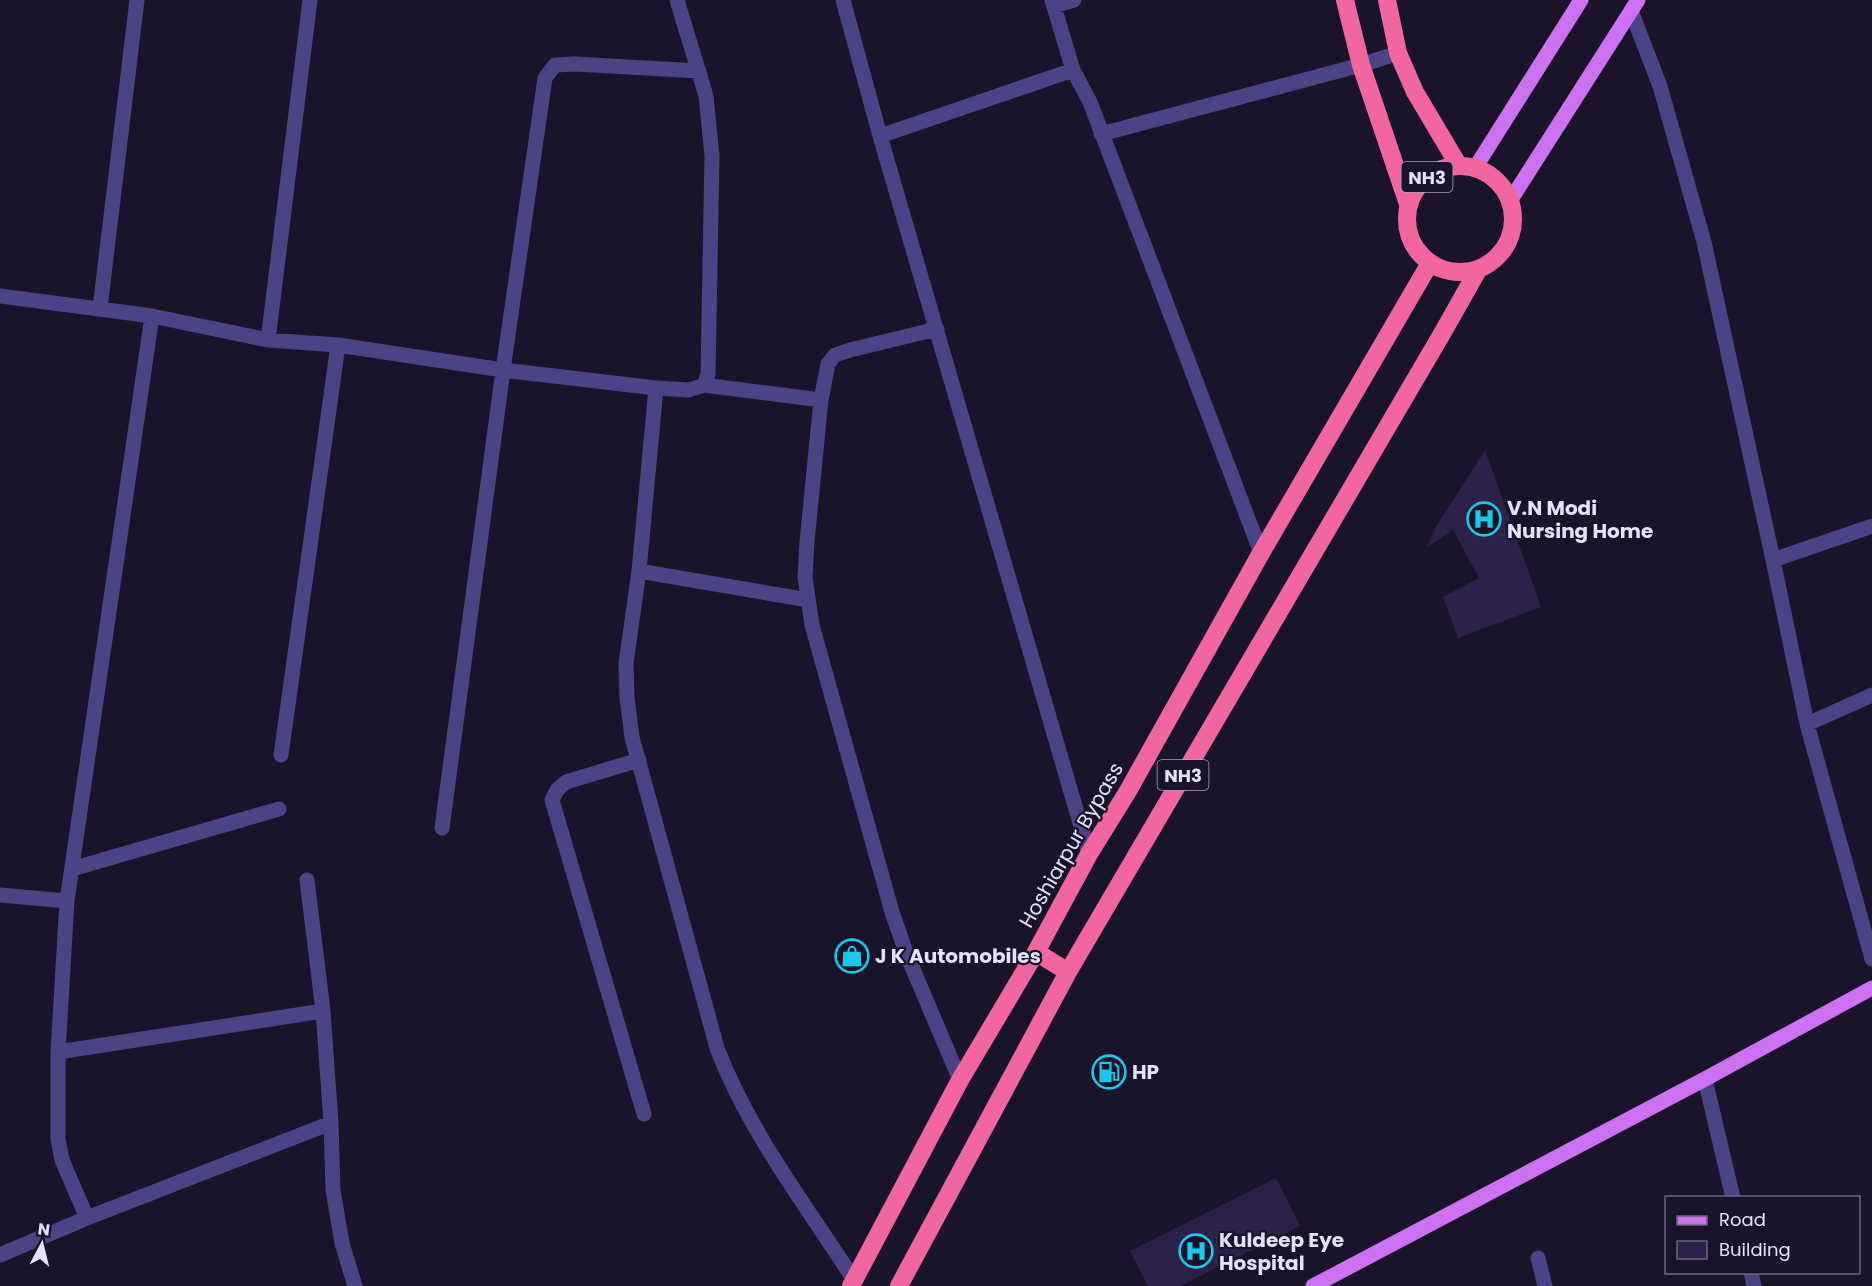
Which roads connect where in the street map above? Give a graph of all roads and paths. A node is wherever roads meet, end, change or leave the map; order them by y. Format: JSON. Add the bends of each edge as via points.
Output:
{"nodes":[{"id":1,"x":137,"y":0,"type":"edge"},
{"id":2,"x":310,"y":0,"type":"edge"},
{"id":3,"x":677,"y":0,"type":"edge"},
{"id":4,"x":843,"y":0,"type":"edge"},
{"id":5,"x":1074,"y":0,"type":"edge"},
{"id":6,"x":1346,"y":0,"type":"edge"},
{"id":7,"x":1387,"y":0,"type":"edge"},
{"id":8,"x":1581,"y":0,"type":"edge"},
{"id":9,"x":1053,"y":3,"type":"edge"},
{"id":10,"x":1635,"y":6,"type":"edge"},
{"id":11,"x":1398,"y":53,"type":"junction"},
{"id":12,"x":1361,"y":65,"type":"junction"},
{"id":13,"x":1073,"y":70,"type":"junction"},
{"id":14,"x":699,"y":71,"type":"junction"},
{"id":15,"x":1101,"y":134,"type":"junction"},
{"id":16,"x":880,"y":136,"type":"junction"},
{"id":17,"x":1467,"y":167,"type":"junction"},
{"id":18,"x":1510,"y":201,"type":"junction"},
{"id":19,"x":1408,"y":204,"type":"junction"},
{"id":20,"x":1430,"y":263,"type":"junction"},
{"id":21,"x":1478,"y":270,"type":"junction"},
{"id":22,"x":0,"y":296,"type":"edge"},
{"id":23,"x":100,"y":308,"type":"junction"},
{"id":24,"x":152,"y":316,"type":"junction"},
{"id":25,"x":937,"y":329,"type":"junction"},
{"id":26,"x":268,"y":340,"type":"junction"},
{"id":27,"x":338,"y":345,"type":"junction"},
{"id":28,"x":503,"y":370,"type":"junction"},
{"id":29,"x":704,"y":385,"type":"junction"},
{"id":30,"x":656,"y":388,"type":"junction"},
{"id":31,"x":821,"y":400,"type":"junction"},
{"id":32,"x":1872,"y":526,"type":"edge"},
{"id":33,"x":1261,"y":553,"type":"junction"},
{"id":34,"x":1773,"y":560,"type":"junction"},
{"id":35,"x":639,"y":571,"type":"junction"},
{"id":36,"x":808,"y":600,"type":"junction"},
{"id":37,"x":1872,"y":695,"type":"edge"},
{"id":38,"x":1807,"y":724,"type":"junction"},
{"id":39,"x":281,"y":755,"type":"dead end"},
{"id":40,"x":639,"y":760,"type":"junction"},
{"id":41,"x":279,"y":809,"type":"dead end"},
{"id":42,"x":442,"y":828,"type":"dead end"},
{"id":43,"x":1089,"y":854,"type":"junction"},
{"id":44,"x":72,"y":869,"type":"junction"},
{"id":45,"x":307,"y":880,"type":"dead end"},
{"id":46,"x":0,"y":895,"type":"edge"},
{"id":47,"x":67,"y":901,"type":"junction"},
{"id":48,"x":1036,"y":952,"type":"junction"},
{"id":49,"x":1872,"y":959,"type":"edge"},
{"id":50,"x":1068,"y":972,"type":"junction"},
{"id":51,"x":1872,"y":988,"type":"edge"},
{"id":52,"x":323,"y":1011,"type":"junction"},
{"id":53,"x":58,"y":1052,"type":"junction"},
{"id":54,"x":1705,"y":1079,"type":"junction"},
{"id":55,"x":960,"y":1080,"type":"junction"},
{"id":56,"x":644,"y":1114,"type":"dead end"},
{"id":57,"x":331,"y":1123,"type":"junction"},
{"id":58,"x":1733,"y":1196,"type":"edge"},
{"id":59,"x":87,"y":1218,"type":"junction"},
{"id":60,"x":0,"y":1255,"type":"edge"},
{"id":61,"x":1538,"y":1258,"type":"dead end"},
{"id":62,"x":853,"y":1283,"type":"edge"},
{"id":63,"x":355,"y":1286,"type":"edge"},
{"id":64,"x":899,"y":1286,"type":"edge"},
{"id":65,"x":1313,"y":1286,"type":"edge"},
{"id":66,"x":1545,"y":1286,"type":"edge"}],
"edges":[{"from":1,"to":23,"type":"street"},
{"from":2,"to":26,"type":"street"},
{"from":3,"to":14,"type":"street"},
{"from":4,"to":16,"type":"street"},
{"from":5,"to":9,"type":"street"},
{"from":6,"to":12,"type":"highway","number":"NH3"},
{"from":7,"to":11,"type":"highway","number":"NH3"},
{"from":8,"to":17,"type":"main road"},
{"from":9,"to":13,"type":"street"},
{"from":10,"to":18,"type":"main road"},
{"from":10,"to":34,"type":"street","via":[[1704,242]]},
{"from":11,"to":12,"type":"street"},
{"from":11,"to":17,"type":"highway","number":"NH3","via":[[1415,92]]},
{"from":12,"to":15,"type":"street"},
{"from":12,"to":19,"type":"highway","number":"NH3"},
{"from":13,"to":15,"type":"street"},
{"from":13,"to":16,"type":"street"},
{"from":14,"to":28,"type":"street","via":[[575,64],[555,65],[545,78]]},
{"from":14,"to":29,"type":"street","via":[[706,96],[712,156],[708,374]]},
{"from":15,"to":33,"type":"street"},
{"from":16,"to":25,"type":"street"},
{"from":17,"to":18,"type":"highway","number":"NH3","via":[[1490,175]]},
{"from":17,"to":19,"type":"highway","number":"NH3","via":[[1442,169],[1427,177]]},
{"from":18,"to":21,"type":"highway","number":"NH3","via":[[1514,218],[1511,234],[1504,249]]},
{"from":19,"to":20,"type":"highway","number":"NH3","via":[[1409,237],[1417,252]]},
{"from":20,"to":21,"type":"highway","via":[[1461,273]]},
{"from":20,"to":33,"type":"highway","number":"NH3"},
{"from":21,"to":50,"type":"highway","number":"NH3"},
{"from":22,"to":23,"type":"street"},
{"from":23,"to":24,"type":"street"},
{"from":24,"to":26,"type":"street"},
{"from":24,"to":44,"type":"street"},
{"from":25,"to":31,"type":"street","via":[[835,355],[825,372]]},
{"from":25,"to":43,"type":"street"},
{"from":26,"to":27,"type":"street"},
{"from":27,"to":28,"type":"street"},
{"from":27,"to":39,"type":"street"},
{"from":28,"to":30,"type":"street"},
{"from":28,"to":42,"type":"street"},
{"from":29,"to":30,"type":"street","via":[[689,390]]},
{"from":29,"to":31,"type":"street"},
{"from":30,"to":35,"type":"street"},
{"from":31,"to":36,"type":"street","via":[[807,542]]},
{"from":32,"to":34,"type":"street"},
{"from":33,"to":43,"type":"highway","name":"Hoshiarpur Bypass","number":"NH3"},
{"from":34,"to":38,"type":"street"},
{"from":35,"to":36,"type":"street"},
{"from":35,"to":40,"type":"street","via":[[626,663],[632,737]]},
{"from":36,"to":55,"type":"street","via":[[892,912]]},
{"from":37,"to":38,"type":"street"},
{"from":38,"to":49,"type":"street"},
{"from":40,"to":56,"type":"street","via":[[566,782],[552,800]]},
{"from":40,"to":62,"type":"street","via":[[717,1048],[729,1079],[764,1143]]},
{"from":41,"to":44,"type":"street"},
{"from":43,"to":48,"type":"highway","name":"Hoshiarpur Bypass","number":"NH3"},
{"from":44,"to":47,"type":"street"},
{"from":45,"to":52,"type":"street"},
{"from":46,"to":47,"type":"street"},
{"from":47,"to":53,"type":"street"},
{"from":48,"to":50,"type":"highway"},
{"from":48,"to":55,"type":"highway","name":"Hoshiarpur Bypass","number":"NH3"},
{"from":50,"to":64,"type":"highway","number":"NH3"},
{"from":51,"to":54,"type":"main road"},
{"from":52,"to":53,"type":"street"},
{"from":52,"to":57,"type":"street"},
{"from":53,"to":59,"type":"street","via":[[58,1139],[62,1160]]},
{"from":54,"to":58,"type":"street"},
{"from":54,"to":65,"type":"main road"},
{"from":55,"to":62,"type":"highway","name":"Hoshiarpur Bypass","number":"NH3"},
{"from":57,"to":59,"type":"street"},
{"from":57,"to":63,"type":"street","via":[[337,1219]]},
{"from":59,"to":60,"type":"street"},
{"from":61,"to":66,"type":"street"}]}
